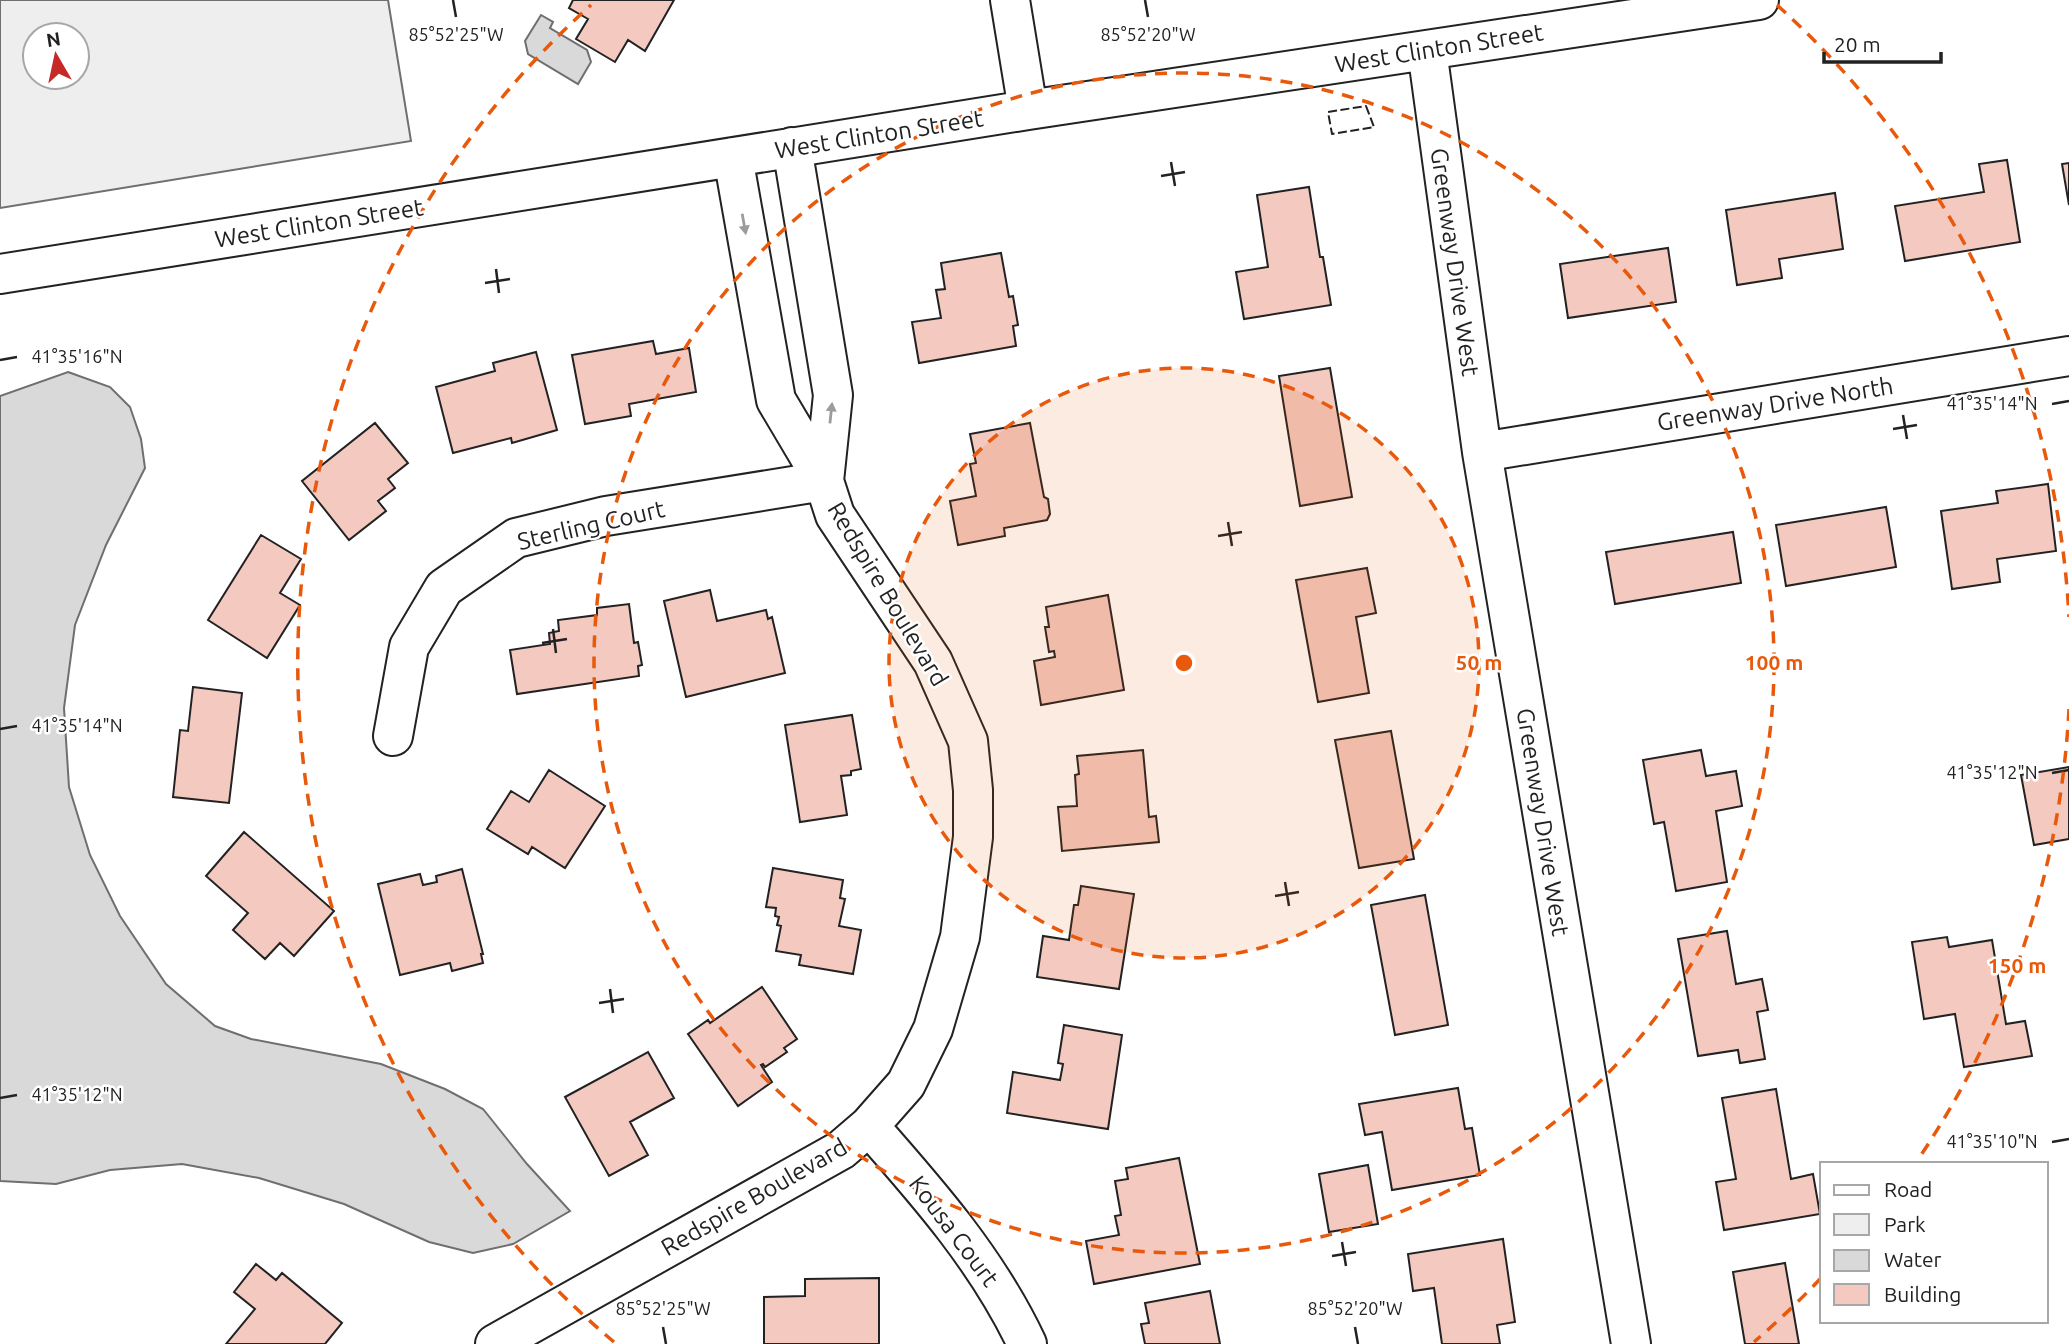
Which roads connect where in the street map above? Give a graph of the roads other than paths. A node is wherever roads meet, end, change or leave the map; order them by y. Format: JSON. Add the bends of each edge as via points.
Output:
{"nodes":[{"id":1,"x":1010,"y":0,"type":"edge"},
{"id":2,"x":1759,"y":0,"type":"edge"},
{"id":3,"x":1427,"y":50,"type":"junction"},
{"id":4,"x":1028,"y":110,"type":"junction"},
{"id":5,"x":792,"y":147,"type":"junction"},
{"id":6,"x":733,"y":157,"type":"junction"},
{"id":7,"x":0,"y":274,"type":"edge"},
{"id":8,"x":2069,"y":356,"type":"edge"},
{"id":9,"x":1482,"y":452,"type":"junction"},
{"id":10,"x":824,"y":481,"type":"junction"},
{"id":11,"x":393,"y":736,"type":"dead end"},
{"id":12,"x":869,"y":1126,"type":"junction"},
{"id":13,"x":495,"y":1344,"type":"edge"},
{"id":14,"x":1027,"y":1344,"type":"edge"},
{"id":15,"x":1631,"y":1344,"type":"edge"}],
"edges":[{"from":1,"to":4,"type":"street"},
{"from":2,"to":3,"type":"street","name":"West Clinton Street"},
{"from":3,"to":4,"type":"street","name":"West Clinton Street"},
{"from":3,"to":9,"type":"street","name":"Greenway Drive West"},
{"from":4,"to":5,"type":"street","name":"West Clinton Street"},
{"from":5,"to":6,"type":"street","name":"West Clinton Street"},
{"from":10,"to":5,"type":"street","name":"Redspire Boulevard","one_way":true,"via":[[834,395]]},
{"from":6,"to":7,"type":"street","name":"West Clinton Street"},
{"from":6,"to":10,"type":"street","name":"Redspire Boulevard","one_way":true,"via":[[776,400]]},
{"from":8,"to":9,"type":"street","name":"Greenway Drive North"},
{"from":9,"to":15,"type":"street","name":"Greenway Drive West"},
{"from":10,"to":11,"type":"street","name":"Sterling Court","via":[[606,516],[516,538],[444,588],[409,647]]},
{"from":10,"to":12,"type":"street","name":"Redspire Boulevard","via":[[835,514],[933,662],[968,741],[973,790],[973,836],[960,937],[933,1029],[906,1084]]},
{"from":12,"to":13,"type":"street","name":"Redspire Boulevard","via":[[841,1150]]},
{"from":12,"to":14,"type":"street","name":"Kousa Court","via":[[936,1201],[987,1271]]}]}
